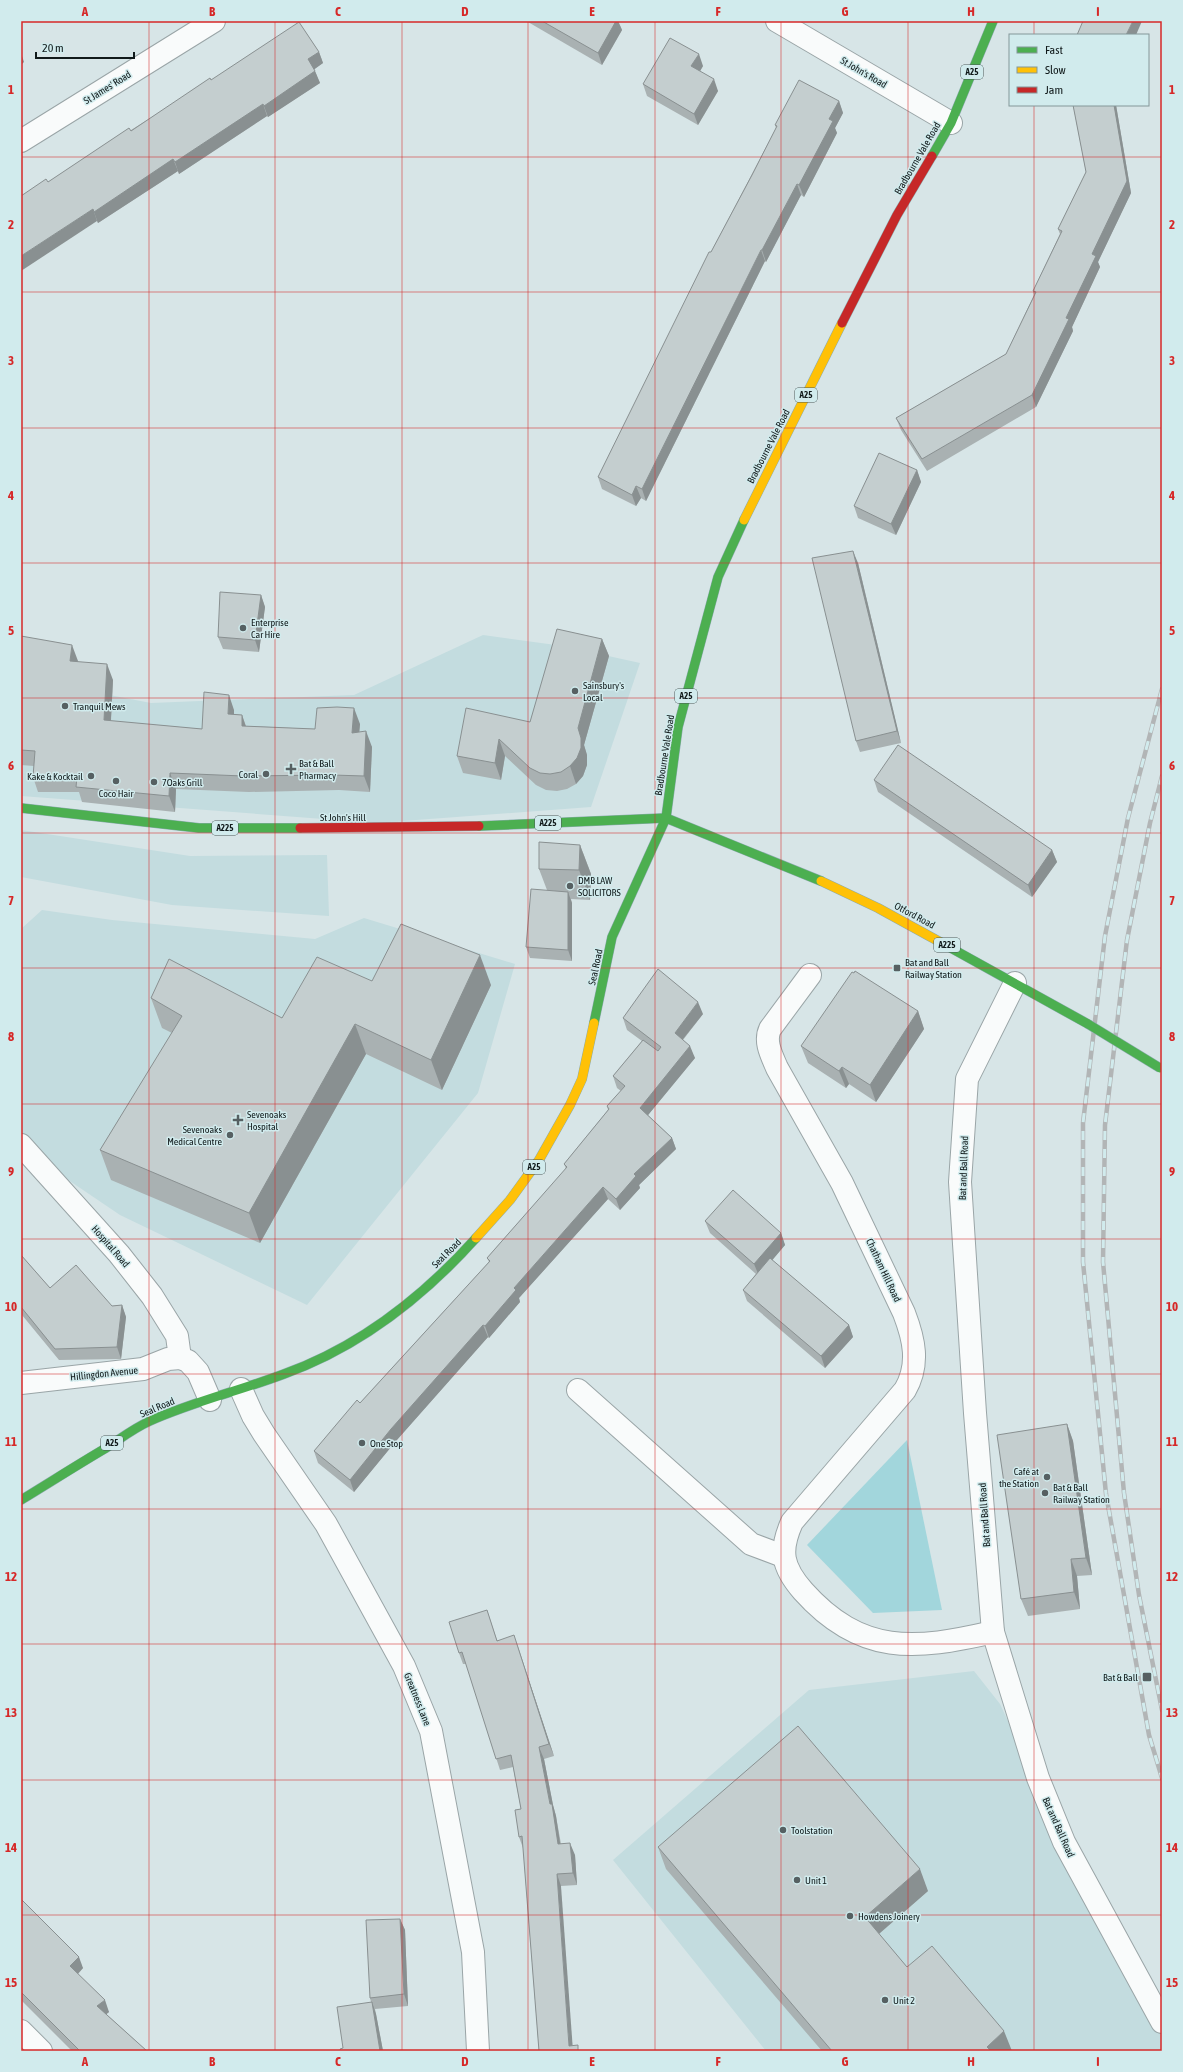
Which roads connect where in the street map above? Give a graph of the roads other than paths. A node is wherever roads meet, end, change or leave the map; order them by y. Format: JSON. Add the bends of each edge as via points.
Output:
{"nodes":[{"id":1,"x":214,"y":21,"type":"edge"},
{"id":2,"x":777,"y":21,"type":"edge"},
{"id":3,"x":993,"y":21,"type":"edge"},
{"id":4,"x":951,"y":123,"type":"junction"},
{"id":5,"x":21,"y":141,"type":"edge"},
{"id":6,"x":21,"y":808,"type":"edge"},
{"id":7,"x":666,"y":818,"type":"junction"},
{"id":8,"x":810,"y":975,"type":"dead end"},
{"id":9,"x":1015,"y":983,"type":"junction"},
{"id":10,"x":1161,"y":1068,"type":"edge"},
{"id":11,"x":21,"y":1144,"type":"edge"},
{"id":12,"x":180,"y":1358,"type":"junction"},
{"id":13,"x":21,"y":1383,"type":"edge"},
{"id":14,"x":241,"y":1389,"type":"junction"},
{"id":15,"x":578,"y":1390,"type":"dead end"},
{"id":16,"x":210,"y":1400,"type":"junction"},
{"id":17,"x":21,"y":1500,"type":"edge"},
{"id":18,"x":784,"y":1556,"type":"junction"},
{"id":19,"x":993,"y":1632,"type":"junction"},
{"id":20,"x":1162,"y":2022,"type":"edge"},
{"id":21,"x":21,"y":2031,"type":"edge"},
{"id":22,"x":41,"y":2051,"type":"edge"},
{"id":23,"x":478,"y":2051,"type":"edge"}],
"edges":[{"from":1,"to":5,"type":"street","name":"St James' Road"},
{"from":2,"to":4,"type":"street","name":"St John's Road"},
{"from":3,"to":4,"type":"main road","name":"Bradbourne Vale Road","number":"A25"},
{"from":4,"to":7,"type":"main road","name":"Bradbourne Vale Road","number":"A25","via":[[883,243],[755,495],[718,577],[678,727]]},
{"from":6,"to":7,"type":"main road","name":"St John's Hill","number":"A225","via":[[199,828],[439,828]]},
{"from":7,"to":9,"type":"main road","name":"Otford Road","number":"A225","via":[[822,882],[891,915]]},
{"from":7,"to":14,"type":"main road","name":"Seal Road","number":"A25","via":[[612,937],[582,1079],[551,1140],[525,1180],[464,1251],[418,1295],[382,1324],[320,1360]]},
{"from":8,"to":18,"type":"street","name":"Chatham Hill Road","via":[[770,1029],[770,1052],[842,1183],[898,1300],[912,1336],[915,1361],[905,1390],[792,1522],[785,1537]]},
{"from":9,"to":10,"type":"main road","name":"Otford Road","number":"A225","bridge":true},
{"from":9,"to":19,"type":"street","name":"Bat and Ball Road","via":[[967,1079],[960,1182]]},
{"from":11,"to":12,"type":"street","name":"Hospital Road","via":[[119,1254],[148,1291],[178,1336]]},
{"from":12,"to":13,"type":"street","name":"Hillingdon Avenue","via":[[168,1359],[143,1369]]},
{"from":12,"to":16,"type":"street","via":[[188,1361],[198,1372]]},
{"from":14,"to":16,"type":"main road","name":"Seal Road","number":"A25"},
{"from":14,"to":23,"type":"street","name":"Greatness Lane","via":[[260,1428],[330,1531],[404,1666],[431,1731],[473,1952]]},
{"from":15,"to":18,"type":"street","via":[[751,1544]]},
{"from":16,"to":17,"type":"main road","name":"Seal Road","number":"A25","via":[[174,1410],[147,1422]]},
{"from":18,"to":19,"type":"street","name":"Chatham Hill Road","via":[[792,1578],[813,1602],[842,1627],[860,1635],[886,1642],[917,1644],[955,1641]]},
{"from":19,"to":20,"type":"street","name":"Bat and Ball Road","via":[[1038,1778],[1064,1842]]},
{"from":21,"to":22,"type":"street"}]}
